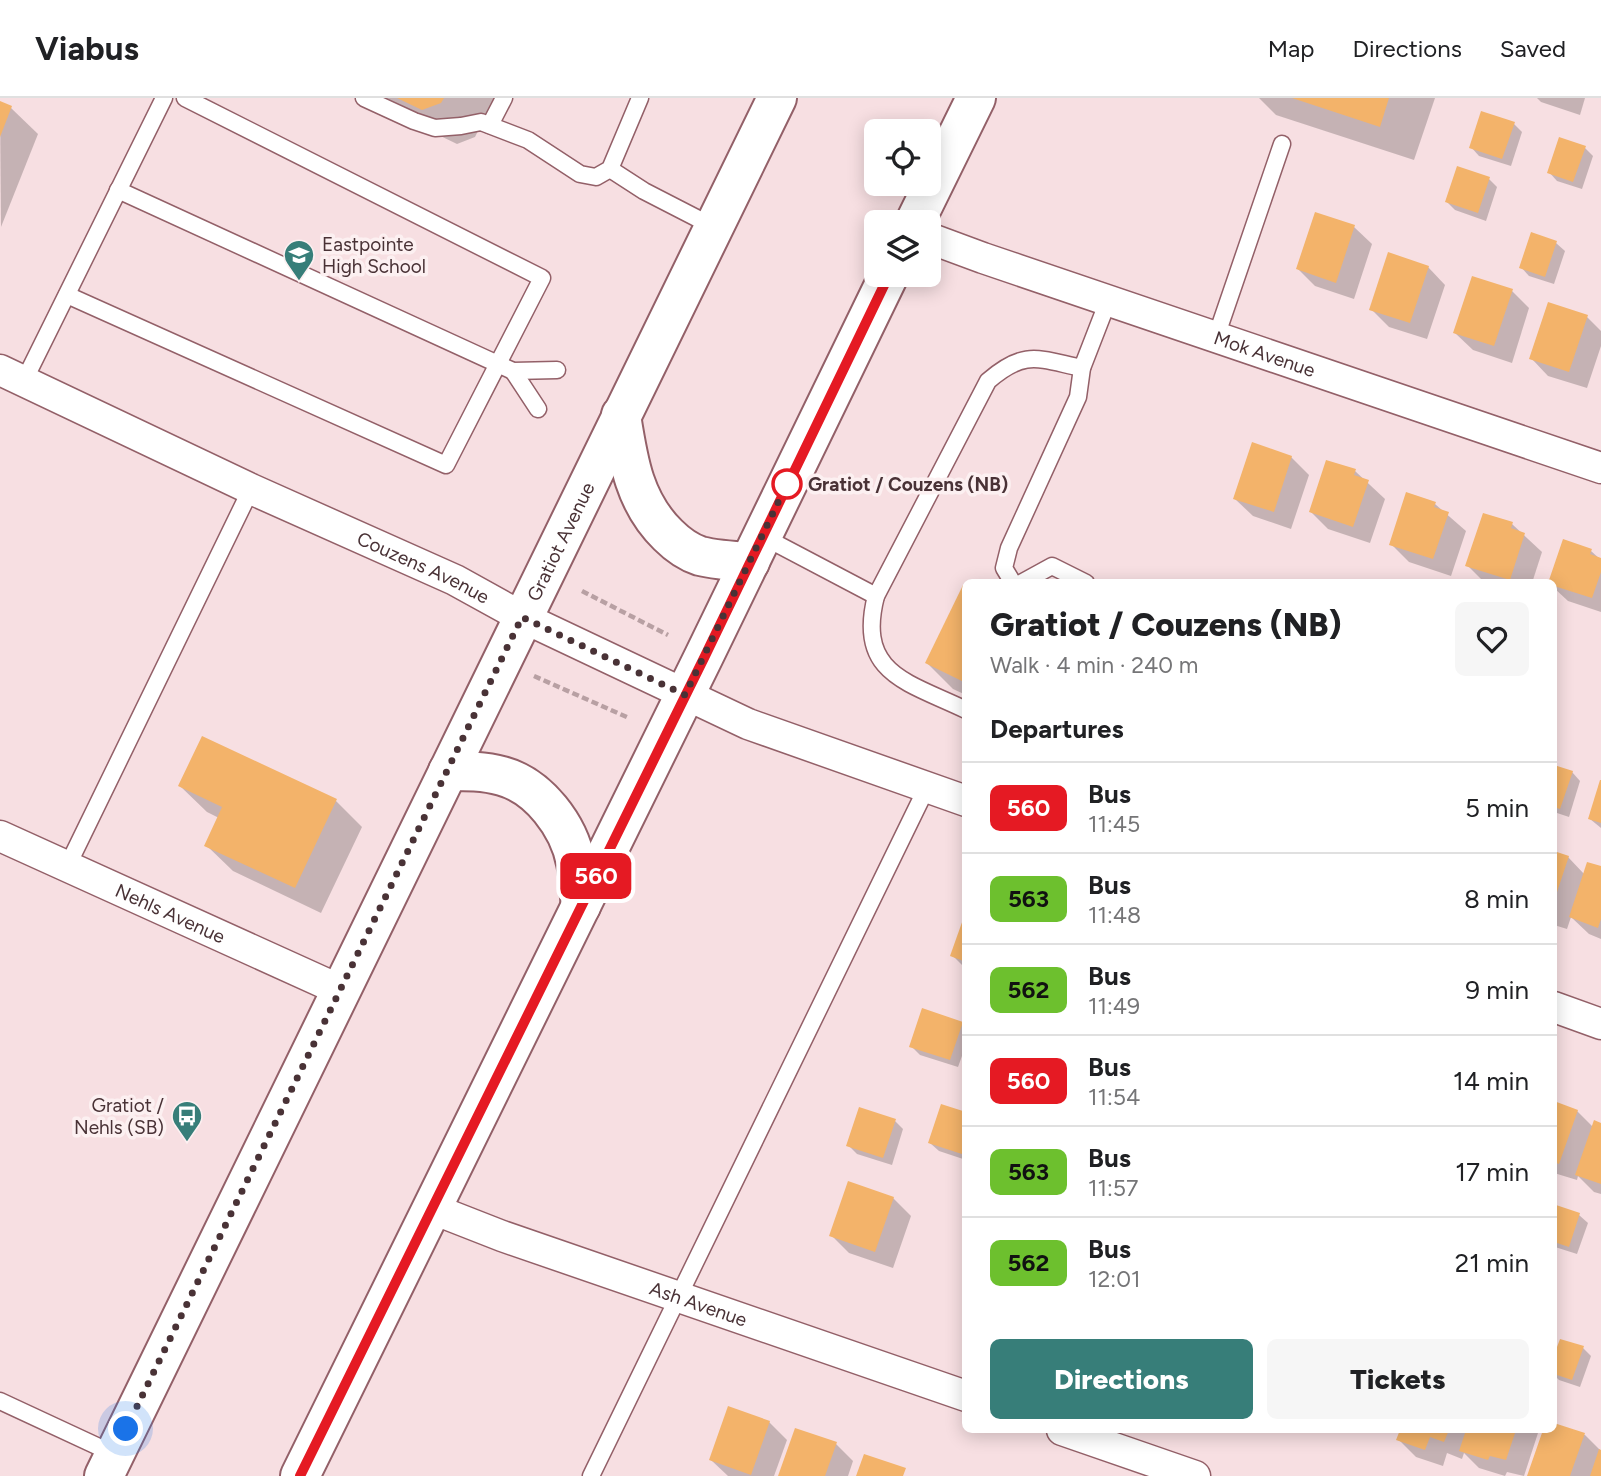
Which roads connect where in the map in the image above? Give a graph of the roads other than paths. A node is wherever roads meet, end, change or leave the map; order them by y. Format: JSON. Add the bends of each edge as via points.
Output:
{"nodes":[{"id":1,"x":164,"y":98,"type":"edge"},
{"id":2,"x":184,"y":98,"type":"edge"},
{"id":3,"x":365,"y":98,"type":"edge"},
{"id":4,"x":504,"y":98,"type":"edge"},
{"id":5,"x":640,"y":98,"type":"edge"},
{"id":6,"x":777,"y":98,"type":"edge"},
{"id":7,"x":976,"y":98,"type":"edge"},
{"id":8,"x":490,"y":125,"type":"junction"},
{"id":9,"x":1282,"y":144,"type":"dead end"},
{"id":10,"x":610,"y":169,"type":"junction"},
{"id":11,"x":118,"y":190,"type":"junction"},
{"id":12,"x":921,"y":210,"type":"edge"},
{"id":13,"x":714,"y":227,"type":"junction"},
{"id":14,"x":941,"y":242,"type":"edge"},
{"id":15,"x":883,"y":287,"type":"edge"},
{"id":16,"x":67,"y":295,"type":"junction"},
{"id":17,"x":1108,"y":301,"type":"junction"},
{"id":18,"x":1216,"y":337,"type":"junction"},
{"id":19,"x":505,"y":368,"type":"junction"},
{"id":20,"x":1082,"y":368,"type":"junction"},
{"id":21,"x":557,"y":370,"type":"dead end"},
{"id":22,"x":12,"y":376,"type":"edge"},
{"id":23,"x":538,"y":409,"type":"dead end"},
{"id":24,"x":621,"y":415,"type":"junction"},
{"id":25,"x":1601,"y":468,"type":"edge"},
{"id":26,"x":251,"y":489,"type":"junction"},
{"id":27,"x":756,"y":549,"type":"junction"},
{"id":28,"x":1011,"y":579,"type":"edge"},
{"id":29,"x":1028,"y":579,"type":"edge"},
{"id":30,"x":1078,"y":579,"type":"edge"},
{"id":31,"x":876,"y":596,"type":"junction"},
{"id":32,"x":522,"y":617,"type":"junction"},
{"id":33,"x":685,"y":695,"type":"junction"},
{"id":34,"x":962,"y":708,"type":"edge"},
{"id":35,"x":448,"y":771,"type":"junction"},
{"id":36,"x":927,"y":787,"type":"junction"},
{"id":37,"x":962,"y":800,"type":"edge"},
{"id":38,"x":0,"y":836,"type":"edge"},
{"id":39,"x":67,"y":867,"type":"junction"},
{"id":40,"x":581,"y":906,"type":"junction"},
{"id":41,"x":340,"y":990,"type":"junction"},
{"id":42,"x":1557,"y":1008,"type":"edge"},
{"id":43,"x":1601,"y":1024,"type":"edge"},
{"id":44,"x":433,"y":1209,"type":"junction"},
{"id":45,"x":680,"y":1297,"type":"junction"},
{"id":46,"x":962,"y":1395,"type":"edge"},
{"id":47,"x":0,"y":1401,"type":"edge"},
{"id":48,"x":1071,"y":1433,"type":"edge"},
{"id":49,"x":109,"y":1465,"type":"edge"},
{"id":50,"x":300,"y":1476,"type":"edge"},
{"id":51,"x":591,"y":1476,"type":"edge"},
{"id":52,"x":1195,"y":1476,"type":"edge"}],
"edges":[{"from":1,"to":11,"type":"lane"},
{"from":2,"to":19,"type":"lane","via":[[542,278]]},
{"from":3,"to":8,"type":"lane","via":[[435,128]]},
{"from":4,"to":8,"type":"lane"},
{"from":5,"to":10,"type":"lane"},
{"from":6,"to":13,"type":"main road","name":"Gratiot Avenue"},
{"from":7,"to":12,"type":"main road"},
{"from":8,"to":10,"type":"lane","via":[[528,140],[580,173],[596,177]]},
{"from":9,"to":18,"type":"lane"},
{"from":10,"to":13,"type":"lane"},
{"from":11,"to":16,"type":"lane"},
{"from":11,"to":19,"type":"lane"},
{"from":13,"to":24,"type":"main road","name":"Gratiot Avenue"},
{"from":14,"to":17,"type":"street","name":"Mok Avenue"},
{"from":15,"to":27,"type":"main road"},
{"from":16,"to":19,"type":"lane","via":[[446,465]]},
{"from":16,"to":22,"type":"lane"},
{"from":17,"to":18,"type":"street","name":"Mok Avenue"},
{"from":17,"to":20,"type":"lane"},
{"from":18,"to":25,"type":"street","name":"Mok Avenue"},
{"from":19,"to":21,"type":"lane"},
{"from":19,"to":23,"type":"lane"},
{"from":20,"to":28,"type":"lane","via":[[1078,397],[1009,548],[1004,568]]},
{"from":20,"to":31,"type":"lane","via":[[1024,359],[1007,365],[988,381]]},
{"from":22,"to":26,"type":"street","name":"Couzens Avenue"},
{"from":24,"to":27,"type":"main road","via":[[634,485],[662,529],[698,555]]},
{"from":24,"to":32,"type":"main road","name":"Gratiot Avenue"},
{"from":26,"to":32,"type":"street","name":"Couzens Avenue","via":[[454,580]]},
{"from":26,"to":39,"type":"lane"},
{"from":27,"to":31,"type":"lane"},
{"from":27,"to":33,"type":"main road"},
{"from":29,"to":30,"type":"lane","via":[[1052,566]]},
{"from":31,"to":34,"type":"lane","via":[[870,619],[873,643],[883,666]]},
{"from":32,"to":33,"type":"street","name":"Couzens Avenue"},
{"from":32,"to":35,"type":"main road","name":"Gratiot Avenue"},
{"from":33,"to":36,"type":"street","name":"Couzens Avenue","via":[[748,724]]},
{"from":33,"to":40,"type":"main road"},
{"from":35,"to":40,"type":"main road","via":[[504,776],[530,789],[550,809],[565,831],[576,862]]},
{"from":35,"to":41,"type":"main road","name":"Gratiot Avenue"},
{"from":36,"to":37,"type":"street","name":"Couzens Avenue"},
{"from":36,"to":45,"type":"lane"},
{"from":38,"to":39,"type":"street","name":"Nehls Avenue"},
{"from":39,"to":41,"type":"street","name":"Nehls Avenue"},
{"from":40,"to":44,"type":"main road"},
{"from":41,"to":49,"type":"main road","name":"Gratiot Avenue"},
{"from":42,"to":43,"type":"street"},
{"from":44,"to":45,"type":"street","name":"Ash Avenue"},
{"from":44,"to":50,"type":"main road"},
{"from":45,"to":46,"type":"street","name":"Ash Avenue"},
{"from":45,"to":51,"type":"lane"},
{"from":47,"to":49,"type":"lane"},
{"from":48,"to":52,"type":"street"}]}
